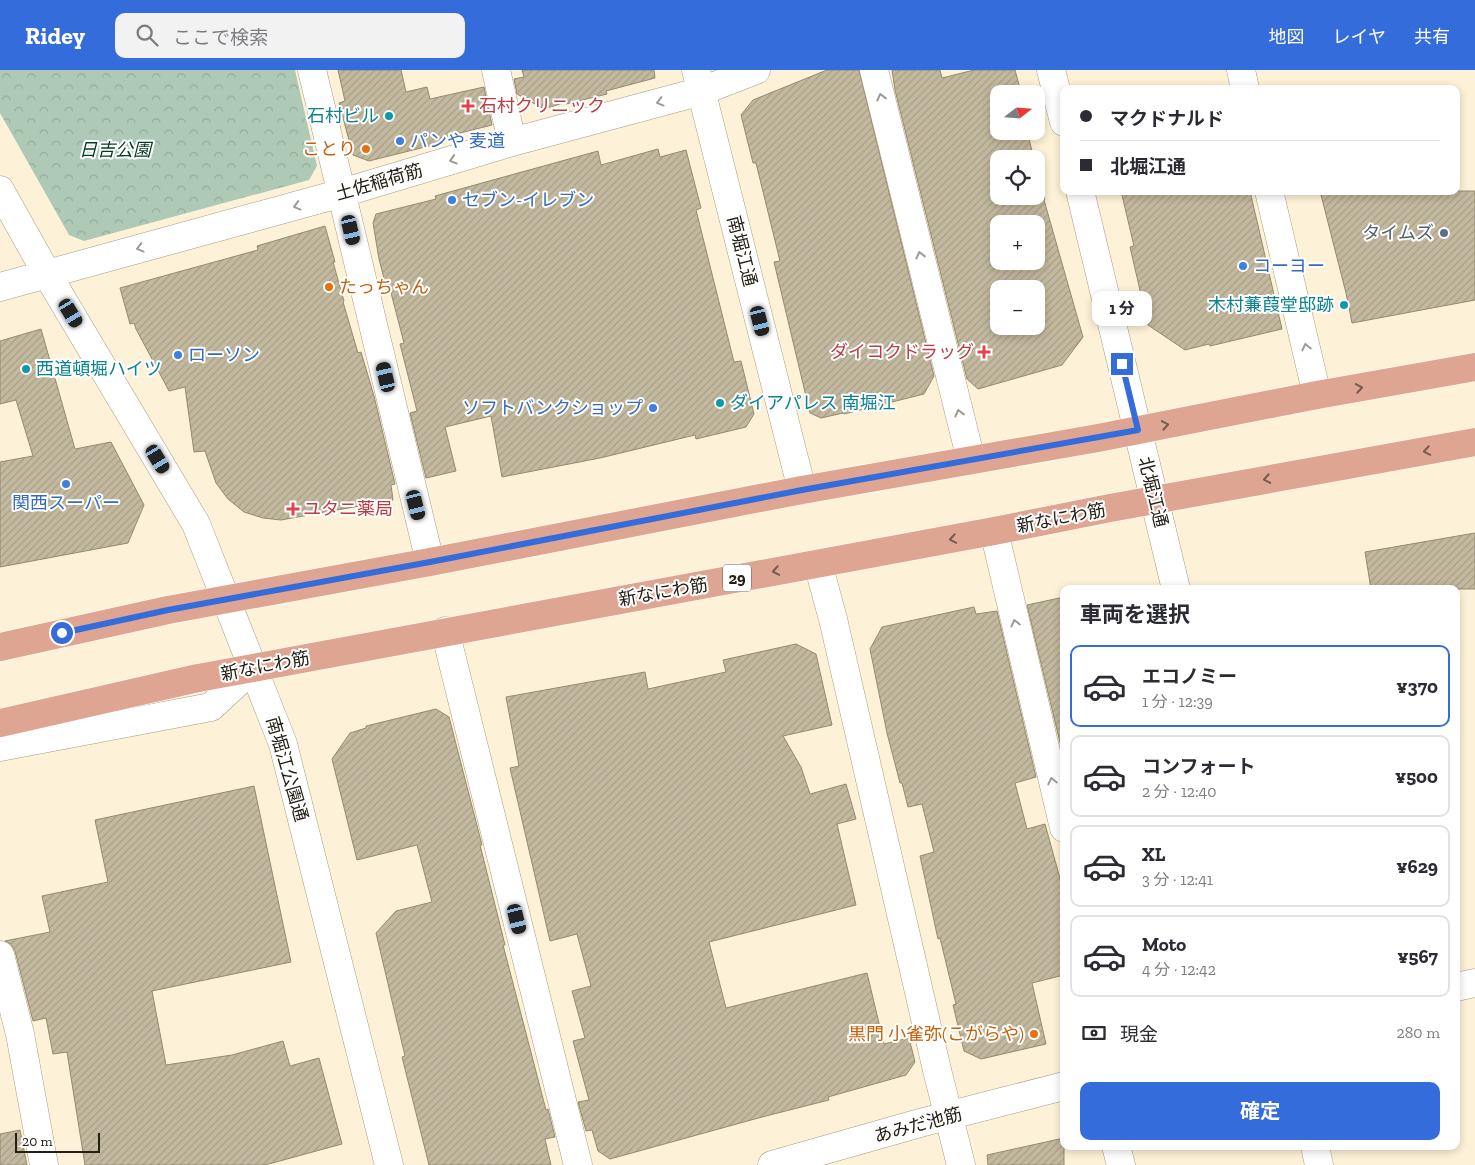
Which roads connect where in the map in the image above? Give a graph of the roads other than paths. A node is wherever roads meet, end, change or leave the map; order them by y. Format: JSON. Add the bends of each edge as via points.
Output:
{"nodes":[{"id":1,"x":312,"y":70,"type":"edge"},
{"id":2,"x":496,"y":70,"type":"edge"},
{"id":3,"x":756,"y":70,"type":"edge"},
{"id":4,"x":874,"y":70,"type":"edge"},
{"id":5,"x":1051,"y":70,"type":"edge"},
{"id":6,"x":1241,"y":70,"type":"edge"},
{"id":7,"x":699,"y":80,"type":"edge"},
{"id":8,"x":1244,"y":85,"type":"edge"},
{"id":9,"x":1060,"y":106,"type":"edge"},
{"id":10,"x":512,"y":142,"type":"junction"},
{"id":11,"x":0,"y":190,"type":"edge"},
{"id":12,"x":342,"y":193,"type":"junction"},
{"id":13,"x":1081,"y":195,"type":"edge"},
{"id":14,"x":1270,"y":195,"type":"edge"},
{"id":15,"x":47,"y":274,"type":"junction"},
{"id":16,"x":0,"y":287,"type":"edge"},
{"id":17,"x":1475,"y":367,"type":"edge"},
{"id":18,"x":1317,"y":395,"type":"junction"},
{"id":19,"x":1138,"y":430,"type":"junction"},
{"id":20,"x":1475,"y":442,"type":"edge"},
{"id":21,"x":971,"y":460,"type":"junction"},
{"id":22,"x":802,"y":490,"type":"junction"},
{"id":23,"x":1155,"y":500,"type":"junction"},
{"id":24,"x":994,"y":531,"type":"junction"},
{"id":25,"x":430,"y":562,"type":"junction"},
{"id":26,"x":818,"y":564,"type":"junction"},
{"id":27,"x":1175,"y":585,"type":"edge"},
{"id":28,"x":225,"y":599,"type":"junction"},
{"id":29,"x":446,"y":631,"type":"junction"},
{"id":30,"x":0,"y":648,"type":"edge"},
{"id":31,"x":253,"y":668,"type":"junction"},
{"id":32,"x":0,"y":723,"type":"edge"},
{"id":33,"x":0,"y":747,"type":"edge"},
{"id":34,"x":1060,"y":811,"type":"edge"},
{"id":35,"x":0,"y":955,"type":"edge"},
{"id":36,"x":1475,"y":983,"type":"edge"},
{"id":37,"x":1460,"y":986,"type":"edge"},
{"id":38,"x":1060,"y":1087,"type":"edge"},
{"id":39,"x":949,"y":1116,"type":"junction"},
{"id":40,"x":1117,"y":1150,"type":"edge"},
{"id":41,"x":1316,"y":1150,"type":"edge"},
{"id":42,"x":44,"y":1165,"type":"edge"},
{"id":43,"x":389,"y":1165,"type":"edge"},
{"id":44,"x":578,"y":1165,"type":"edge"},
{"id":45,"x":772,"y":1165,"type":"edge"},
{"id":46,"x":961,"y":1165,"type":"edge"},
{"id":47,"x":1121,"y":1165,"type":"edge"},
{"id":48,"x":1320,"y":1165,"type":"edge"}],
"edges":[{"from":1,"to":12,"type":"street"},
{"from":2,"to":10,"type":"street"},
{"from":3,"to":7,"type":"street","name":"土佐稲荷筋"},
{"from":21,"to":4,"type":"street","one_way":true},
{"from":5,"to":9,"type":"street"},
{"from":6,"to":8,"type":"street"},
{"from":7,"to":10,"type":"street","name":"土佐稲荷筋","one_way":true},
{"from":7,"to":22,"type":"street","name":"南堀江通"},
{"from":10,"to":12,"type":"street","name":"土佐稲荷筋","one_way":true},
{"from":11,"to":15,"type":"street","name":"南堀江公園通"},
{"from":12,"to":15,"type":"street","name":"土佐稲荷筋","one_way":true},
{"from":12,"to":25,"type":"street"},
{"from":13,"to":19,"type":"street","name":"北堀江通"},
{"from":18,"to":14,"type":"street","one_way":true},
{"from":15,"to":16,"type":"street","name":"土佐稲荷筋"},
{"from":15,"to":28,"type":"street","name":"南堀江公園通","via":[[196,524]]},
{"from":18,"to":17,"type":"main road","one_way":true},
{"from":19,"to":18,"type":"main road","one_way":true},
{"from":19,"to":21,"type":"main road"},
{"from":19,"to":23,"type":"street","name":"北堀江通"},
{"from":20,"to":23,"type":"main road","name":"新なにわ筋","number":"29","one_way":true},
{"from":21,"to":22,"type":"main road"},
{"from":22,"to":25,"type":"main road"},
{"from":23,"to":24,"type":"main road","name":"新なにわ筋","number":"29"},
{"from":23,"to":27,"type":"street","name":"北堀江通"},
{"from":24,"to":26,"type":"main road","name":"新なにわ筋","number":"29","one_way":true},
{"from":34,"to":24,"type":"street","one_way":true},
{"from":25,"to":28,"type":"main road"},
{"from":26,"to":29,"type":"main road","name":"新なにわ筋","number":"29","one_way":true},
{"from":26,"to":39,"type":"street"},
{"from":28,"to":30,"type":"main road"},
{"from":28,"to":31,"type":"street","name":"南堀江公園通"},
{"from":29,"to":31,"type":"main road","name":"新なにわ筋","number":"29"},
{"from":29,"to":44,"type":"street"},
{"from":31,"to":32,"type":"main road","name":"新なにわ筋","number":"29"},
{"from":31,"to":33,"type":"street","via":[[211,707]]},
{"from":31,"to":43,"type":"street","name":"南堀江公園通","via":[[283,744]]},
{"from":35,"to":42,"type":"street","via":[[20,1034]]},
{"from":36,"to":37,"type":"street"},
{"from":38,"to":39,"type":"street","name":"あみだ池筋"},
{"from":39,"to":45,"type":"street","name":"あみだ池筋"},
{"from":39,"to":46,"type":"street"},
{"from":40,"to":47,"type":"street"},
{"from":41,"to":48,"type":"street"}]}
